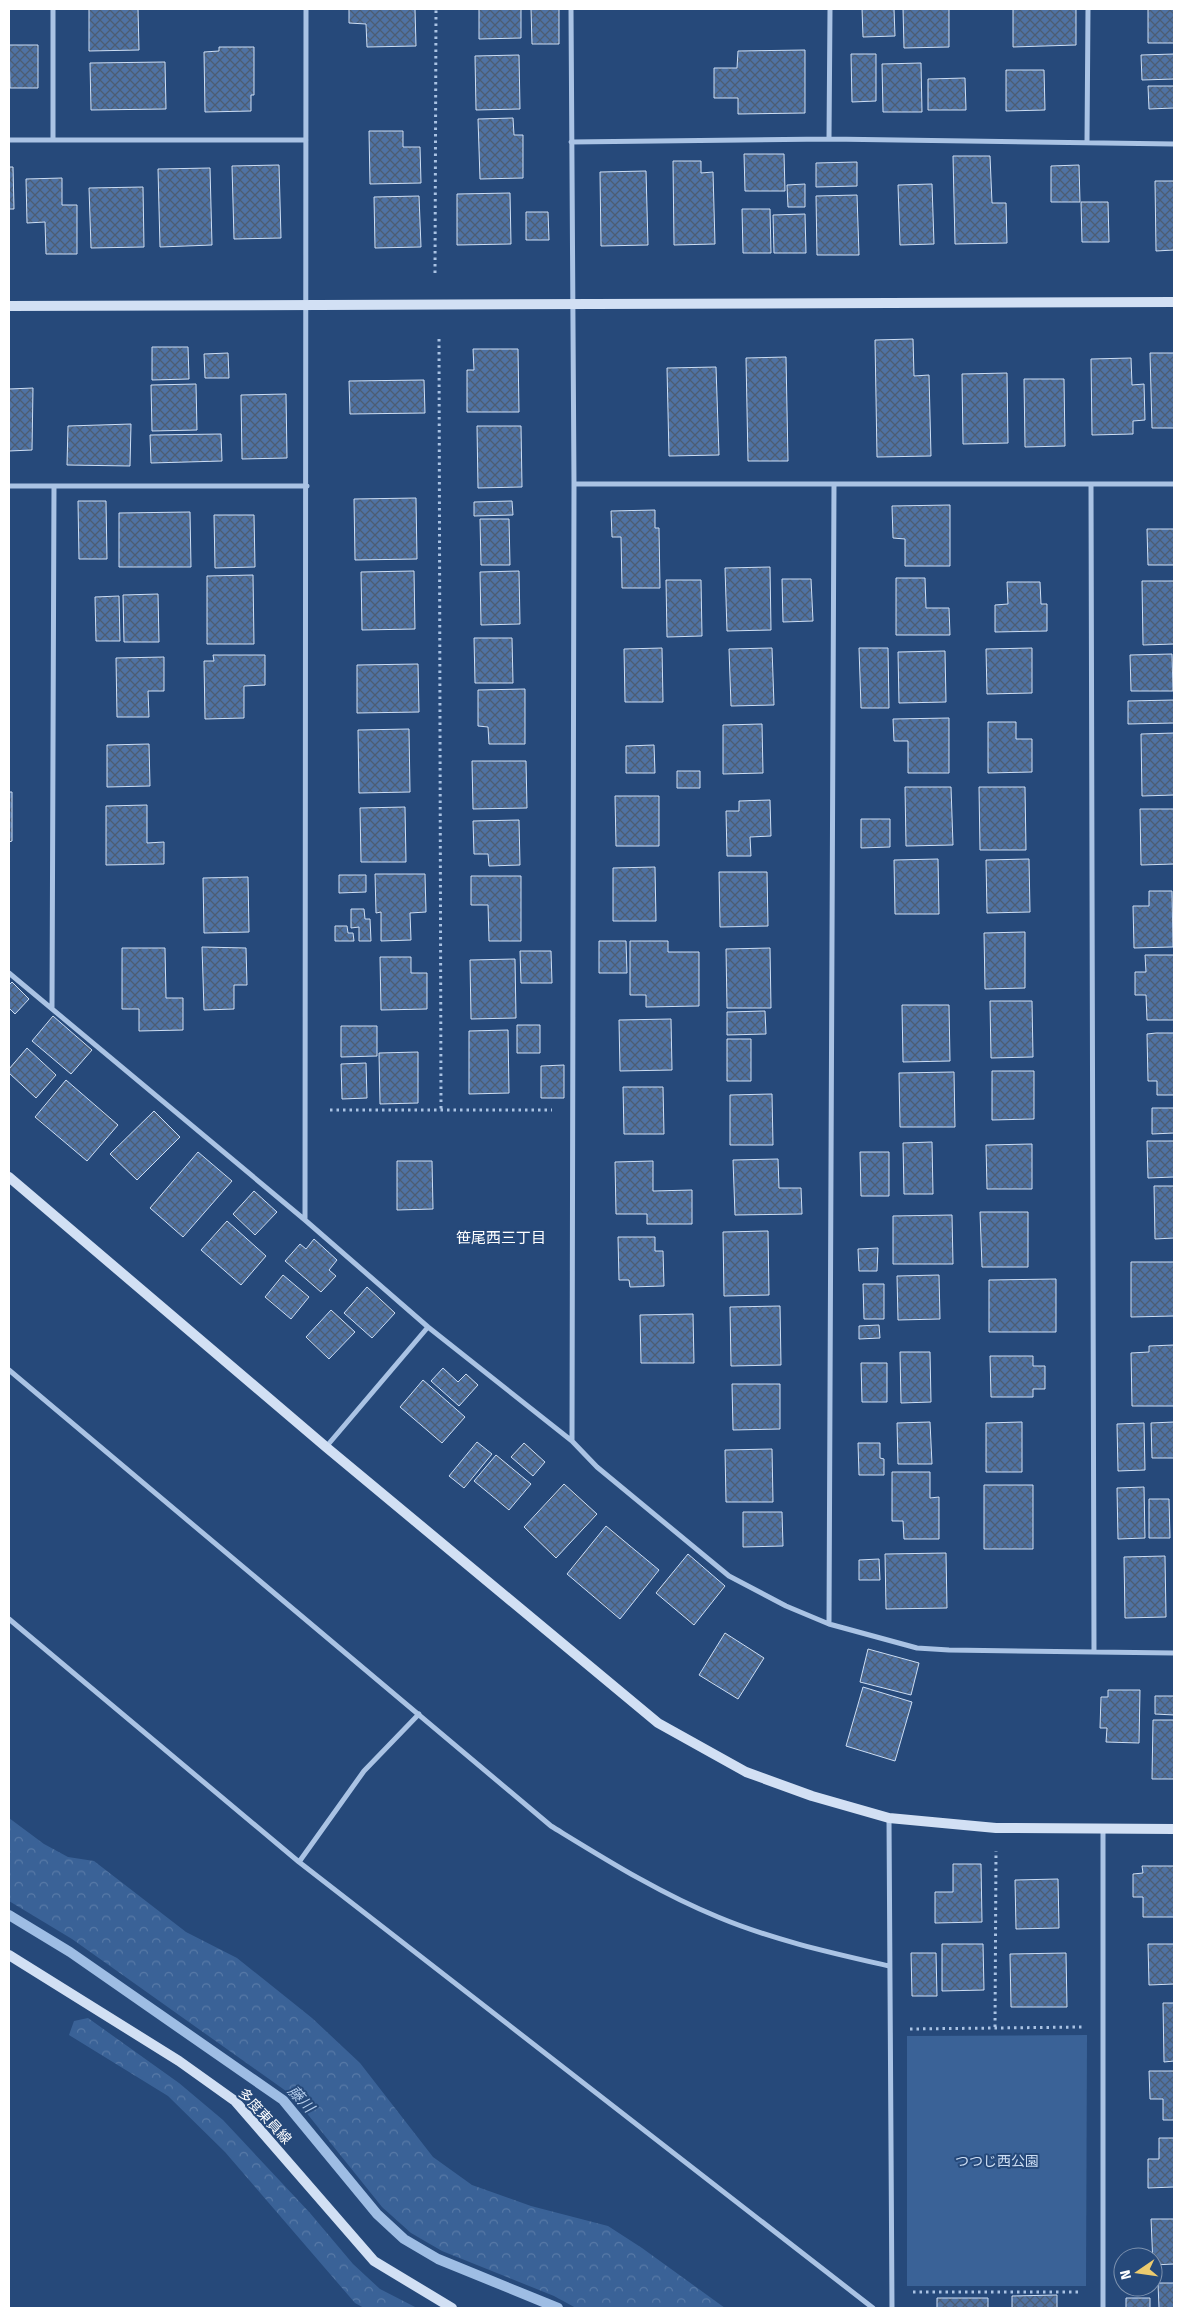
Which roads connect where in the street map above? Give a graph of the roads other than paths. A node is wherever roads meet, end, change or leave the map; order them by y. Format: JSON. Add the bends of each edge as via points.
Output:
{"nodes":[{"id":1,"x":53,"y":9,"type":"edge"},
{"id":2,"x":306,"y":9,"type":"edge"},
{"id":3,"x":572,"y":9,"type":"edge"},
{"id":4,"x":830,"y":9,"type":"edge"},
{"id":5,"x":1088,"y":9,"type":"edge"},
{"id":6,"x":830,"y":139,"type":"junction"},
{"id":7,"x":9,"y":140,"type":"edge"},
{"id":8,"x":54,"y":140,"type":"junction"},
{"id":9,"x":306,"y":140,"type":"junction"},
{"id":10,"x":571,"y":142,"type":"junction"},
{"id":11,"x":1087,"y":142,"type":"junction"},
{"id":12,"x":1174,"y":144,"type":"edge"},
{"id":13,"x":1174,"y":302,"type":"edge"},
{"id":14,"x":307,"y":304,"type":"junction"},
{"id":15,"x":573,"y":305,"type":"junction"},
{"id":16,"x":9,"y":306,"type":"edge"},
{"id":17,"x":574,"y":484,"type":"junction"},
{"id":18,"x":834,"y":484,"type":"junction"},
{"id":19,"x":1091,"y":484,"type":"junction"},
{"id":20,"x":1174,"y":484,"type":"edge"},
{"id":21,"x":9,"y":486,"type":"edge"},
{"id":22,"x":54,"y":486,"type":"junction"},
{"id":23,"x":307,"y":486,"type":"junction"},
{"id":24,"x":9,"y":973,"type":"edge"},
{"id":25,"x":52,"y":1009,"type":"junction"},
{"id":26,"x":9,"y":1177,"type":"edge"},
{"id":27,"x":305,"y":1220,"type":"junction"},
{"id":28,"x":428,"y":1327,"type":"junction"},
{"id":29,"x":9,"y":1370,"type":"edge"},
{"id":30,"x":572,"y":1441,"type":"junction"},
{"id":31,"x":326,"y":1447,"type":"junction"},
{"id":32,"x":9,"y":1620,"type":"edge"},
{"id":33,"x":829,"y":1624,"type":"junction"},
{"id":34,"x":1094,"y":1652,"type":"junction"},
{"id":35,"x":1174,"y":1653,"type":"edge"},
{"id":36,"x":419,"y":1714,"type":"junction"},
{"id":37,"x":889,"y":1818,"type":"junction"},
{"id":38,"x":1103,"y":1829,"type":"junction"},
{"id":39,"x":1174,"y":1829,"type":"edge"},
{"id":40,"x":299,"y":1862,"type":"junction"},
{"id":41,"x":9,"y":1955,"type":"edge"},
{"id":42,"x":889,"y":1966,"type":"junction"},
{"id":43,"x":452,"y":2308,"type":"edge"},
{"id":44,"x":873,"y":2308,"type":"edge"},
{"id":45,"x":892,"y":2308,"type":"edge"},
{"id":46,"x":1104,"y":2308,"type":"edge"}],
"edges":[{"from":1,"to":8,"type":"street"},
{"from":2,"to":9,"type":"street"},
{"from":3,"to":10,"type":"street"},
{"from":4,"to":6,"type":"street"},
{"from":5,"to":11,"type":"street"},
{"from":6,"to":10,"type":"street"},
{"from":6,"to":11,"type":"street"},
{"from":7,"to":8,"type":"street"},
{"from":8,"to":9,"type":"street"},
{"from":9,"to":14,"type":"street"},
{"from":10,"to":15,"type":"street"},
{"from":11,"to":12,"type":"street"},
{"from":13,"to":15,"type":"street"},
{"from":14,"to":15,"type":"street"},
{"from":14,"to":16,"type":"street"},
{"from":14,"to":23,"type":"street"},
{"from":15,"to":17,"type":"street"},
{"from":17,"to":18,"type":"street"},
{"from":17,"to":30,"type":"street"},
{"from":18,"to":19,"type":"street"},
{"from":18,"to":33,"type":"street"},
{"from":19,"to":20,"type":"street"},
{"from":19,"to":34,"type":"street"},
{"from":21,"to":22,"type":"street"},
{"from":22,"to":23,"type":"street"},
{"from":22,"to":25,"type":"street"},
{"from":23,"to":27,"type":"street"},
{"from":24,"to":25,"type":"street"},
{"from":25,"to":27,"type":"street"},
{"from":26,"to":31,"type":"street"},
{"from":27,"to":28,"type":"street"},
{"from":28,"to":30,"type":"street"},
{"from":28,"to":31,"type":"street"},
{"from":29,"to":36,"type":"street"},
{"from":30,"to":33,"type":"street","via":[[597,1467],[730,1576],[786,1606]]},
{"from":31,"to":37,"type":"street","via":[[658,1723],[746,1772],[812,1796]]},
{"from":32,"to":40,"type":"street"},
{"from":33,"to":34,"type":"street","via":[[917,1648]]},
{"from":34,"to":35,"type":"street"},
{"from":36,"to":40,"type":"street","via":[[364,1771]]},
{"from":36,"to":42,"type":"street","via":[[552,1826],[626,1872],[718,1918],[812,1948]]},
{"from":37,"to":38,"type":"street","via":[[996,1828]]},
{"from":37,"to":42,"type":"street"},
{"from":38,"to":39,"type":"street"},
{"from":38,"to":46,"type":"street"},
{"from":40,"to":44,"type":"street"},
{"from":41,"to":43,"type":"street","name":"多度東員線","via":[[179,2061],[235,2100],[374,2261]]},
{"from":42,"to":45,"type":"street"}]}
